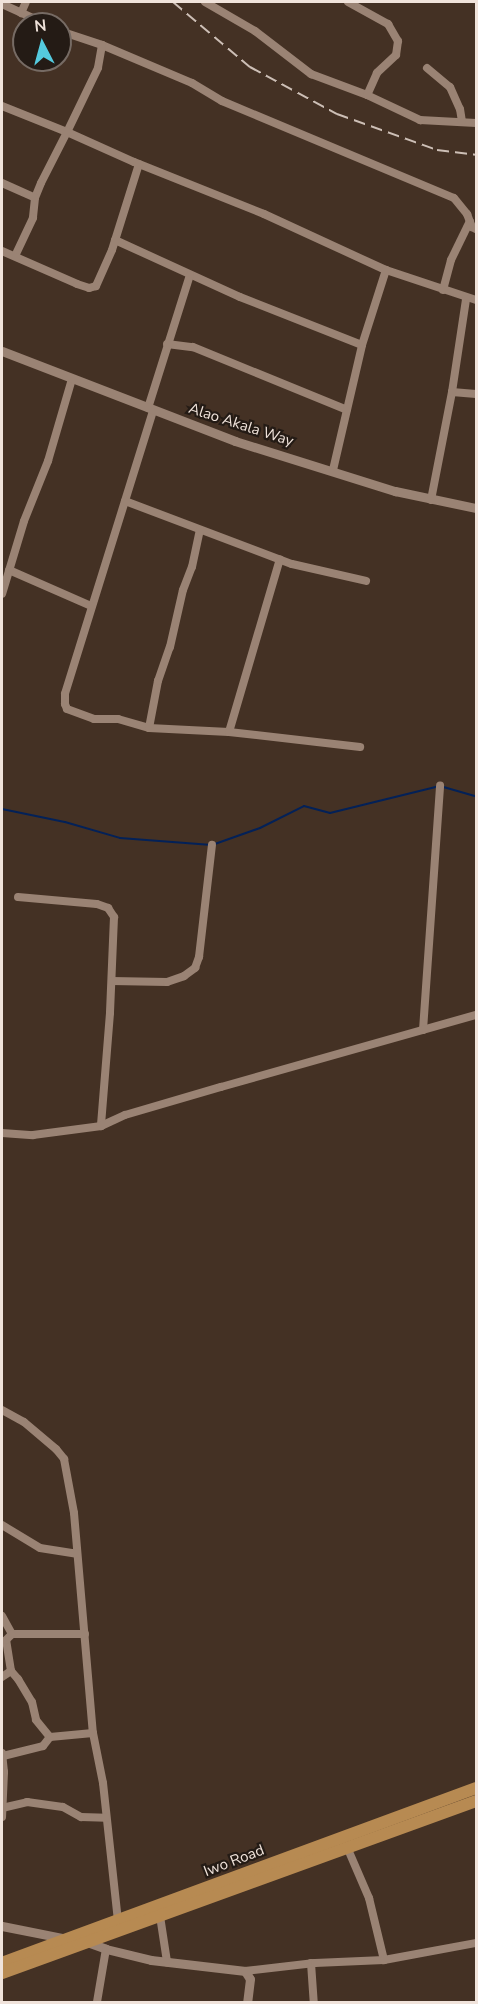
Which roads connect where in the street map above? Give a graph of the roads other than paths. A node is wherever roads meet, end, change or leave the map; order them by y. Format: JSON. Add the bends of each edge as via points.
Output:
{"nodes":[{"id":1,"x":205,"y":2,"type":"edge"},
{"id":2,"x":348,"y":2,"type":"edge"},
{"id":3,"x":2,"y":4,"type":"edge"},
{"id":4,"x":19,"y":12,"type":"edge"},
{"id":5,"x":72,"y":35,"type":"edge"},
{"id":6,"x":102,"y":45,"type":"junction"},
{"id":7,"x":427,"y":68,"type":"dead end"},
{"id":8,"x":367,"y":95,"type":"junction"},
{"id":9,"x":2,"y":106,"type":"edge"},
{"id":10,"x":462,"y":121,"type":"junction"},
{"id":11,"x":477,"y":123,"type":"edge"},
{"id":12,"x":67,"y":132,"type":"junction"},
{"id":13,"x":139,"y":164,"type":"junction"},
{"id":14,"x":2,"y":183,"type":"edge"},
{"id":15,"x":34,"y":198,"type":"junction"},
{"id":16,"x":470,"y":221,"type":"junction"},
{"id":17,"x":477,"y":229,"type":"edge"},
{"id":18,"x":115,"y":240,"type":"junction"},
{"id":19,"x":2,"y":251,"type":"edge"},
{"id":20,"x":15,"y":256,"type":"junction"},
{"id":21,"x":386,"y":270,"type":"junction"},
{"id":22,"x":190,"y":274,"type":"junction"},
{"id":23,"x":443,"y":290,"type":"junction"},
{"id":24,"x":466,"y":299,"type":"junction"},
{"id":25,"x":477,"y":300,"type":"edge"},
{"id":26,"x":167,"y":344,"type":"junction"},
{"id":27,"x":363,"y":345,"type":"junction"},
{"id":28,"x":2,"y":351,"type":"edge"},
{"id":29,"x":72,"y":379,"type":"junction"},
{"id":30,"x":452,"y":392,"type":"junction"},
{"id":31,"x":477,"y":394,"type":"edge"},
{"id":32,"x":151,"y":409,"type":"junction"},
{"id":33,"x":347,"y":410,"type":"junction"},
{"id":34,"x":333,"y":470,"type":"junction"},
{"id":35,"x":431,"y":500,"type":"junction"},
{"id":36,"x":125,"y":501,"type":"junction"},
{"id":37,"x":477,"y":508,"type":"edge"},
{"id":38,"x":200,"y":530,"type":"junction"},
{"id":39,"x":279,"y":559,"type":"junction"},
{"id":40,"x":9,"y":570,"type":"junction"},
{"id":41,"x":366,"y":581,"type":"dead end"},
{"id":42,"x":2,"y":594,"type":"edge"},
{"id":43,"x":91,"y":606,"type":"junction"},
{"id":44,"x":150,"y":728,"type":"junction"},
{"id":45,"x":229,"y":732,"type":"junction"},
{"id":46,"x":360,"y":747,"type":"dead end"},
{"id":47,"x":440,"y":786,"type":"dead end"},
{"id":48,"x":212,"y":845,"type":"dead end"},
{"id":49,"x":18,"y":897,"type":"dead end"},
{"id":50,"x":112,"y":981,"type":"junction"},
{"id":51,"x":477,"y":1015,"type":"edge"},
{"id":52,"x":423,"y":1030,"type":"junction"},
{"id":53,"x":100,"y":1126,"type":"junction"},
{"id":54,"x":2,"y":1133,"type":"edge"},
{"id":55,"x":2,"y":1410,"type":"edge"},
{"id":56,"x":2,"y":1525,"type":"edge"},
{"id":57,"x":77,"y":1554,"type":"junction"},
{"id":58,"x":2,"y":1616,"type":"edge"},
{"id":59,"x":12,"y":1634,"type":"junction"},
{"id":60,"x":86,"y":1634,"type":"junction"},
{"id":61,"x":10,"y":1671,"type":"junction"},
{"id":62,"x":2,"y":1677,"type":"edge"},
{"id":63,"x":93,"y":1733,"type":"junction"},
{"id":64,"x":50,"y":1737,"type":"junction"},
{"id":65,"x":2,"y":1755,"type":"edge"},
{"id":66,"x":477,"y":1788,"type":"edge"},
{"id":67,"x":477,"y":1801,"type":"edge"},
{"id":68,"x":2,"y":1808,"type":"edge"},
{"id":69,"x":2,"y":1817,"type":"edge"},
{"id":70,"x":106,"y":1818,"type":"junction"},
{"id":71,"x":347,"y":1847,"type":"junction"},
{"id":72,"x":160,"y":1916,"type":"junction"},
{"id":73,"x":118,"y":1921,"type":"junction"},
{"id":74,"x":2,"y":1926,"type":"edge"},
{"id":75,"x":68,"y":1939,"type":"junction"},
{"id":76,"x":87,"y":1942,"type":"junction"},
{"id":77,"x":477,"y":1943,"type":"edge"},
{"id":78,"x":106,"y":1949,"type":"junction"},
{"id":79,"x":384,"y":1959,"type":"junction"},
{"id":80,"x":167,"y":1962,"type":"junction"},
{"id":81,"x":2,"y":1964,"type":"edge"},
{"id":82,"x":311,"y":1964,"type":"junction"},
{"id":83,"x":245,"y":1971,"type":"junction"},
{"id":84,"x":2,"y":1973,"type":"edge"},
{"id":85,"x":101,"y":2001,"type":"edge"},
{"id":86,"x":247,"y":2002,"type":"edge"},
{"id":87,"x":314,"y":2002,"type":"edge"}],
"edges":[{"from":1,"to":8,"type":"street","via":[[255,32],[311,74]]},
{"from":2,"to":8,"type":"street","via":[[388,24],[398,41],[396,55],[377,73]]},
{"from":3,"to":4,"type":"street"},
{"from":5,"to":6,"type":"street"},
{"from":6,"to":12,"type":"street","via":[[98,68]]},
{"from":6,"to":16,"type":"street","via":[[192,83],[222,101],[454,198]]},
{"from":7,"to":10,"type":"street","via":[[450,87]]},
{"from":8,"to":10,"type":"street","via":[[420,120]]},
{"from":9,"to":12,"type":"street"},
{"from":10,"to":11,"type":"street"},
{"from":12,"to":13,"type":"street"},
{"from":12,"to":15,"type":"street"},
{"from":13,"to":18,"type":"street"},
{"from":13,"to":21,"type":"street","via":[[264,214]]},
{"from":14,"to":15,"type":"street"},
{"from":15,"to":20,"type":"street","via":[[33,218]]},
{"from":16,"to":17,"type":"street"},
{"from":16,"to":23,"type":"street","via":[[451,260]]},
{"from":18,"to":20,"type":"street","via":[[101,279],[89,288]]},
{"from":18,"to":22,"type":"street"},
{"from":19,"to":20,"type":"street"},
{"from":21,"to":23,"type":"street"},
{"from":21,"to":27,"type":"street"},
{"from":22,"to":26,"type":"street"},
{"from":22,"to":27,"type":"street"},
{"from":23,"to":24,"type":"street"},
{"from":24,"to":25,"type":"street"},
{"from":24,"to":30,"type":"street"},
{"from":26,"to":32,"type":"street"},
{"from":26,"to":33,"type":"street","via":[[193,346]]},
{"from":27,"to":33,"type":"street"},
{"from":28,"to":29,"type":"street","name":"Alao Akala Way"},
{"from":29,"to":32,"type":"street","name":"Alao Akala Way"},
{"from":29,"to":40,"type":"street"},
{"from":30,"to":31,"type":"street"},
{"from":30,"to":35,"type":"street"},
{"from":32,"to":34,"type":"street","name":"Alao Akala Way","via":[[235,441]]},
{"from":32,"to":36,"type":"street"},
{"from":33,"to":34,"type":"street"},
{"from":34,"to":35,"type":"street","name":"Alao Akala Way"},
{"from":35,"to":37,"type":"street","name":"Alao Akala Way"},
{"from":36,"to":38,"type":"street"},
{"from":36,"to":43,"type":"street"},
{"from":38,"to":39,"type":"street"},
{"from":38,"to":44,"type":"street","via":[[158,681]]},
{"from":39,"to":41,"type":"street"},
{"from":39,"to":45,"type":"street"},
{"from":40,"to":42,"type":"street"},
{"from":40,"to":43,"type":"street"},
{"from":43,"to":44,"type":"street","via":[[65,704],[83,716],[118,719]]},
{"from":44,"to":45,"type":"street"},
{"from":45,"to":46,"type":"street"},
{"from":47,"to":52,"type":"street"},
{"from":48,"to":50,"type":"street","via":[[195,968],[167,982]]},
{"from":49,"to":50,"type":"street","via":[[108,908],[115,923]]},
{"from":50,"to":53,"type":"street"},
{"from":51,"to":52,"type":"street"},
{"from":52,"to":53,"type":"street","via":[[125,1115]]},
{"from":53,"to":54,"type":"street","via":[[33,1135]]},
{"from":55,"to":57,"type":"street","via":[[24,1422],[61,1454],[74,1513]]},
{"from":56,"to":57,"type":"street","via":[[39,1548]]},
{"from":57,"to":60,"type":"street"},
{"from":58,"to":59,"type":"street"},
{"from":59,"to":60,"type":"street"},
{"from":59,"to":61,"type":"street","via":[[6,1640]]},
{"from":60,"to":63,"type":"street"},
{"from":61,"to":62,"type":"street"},
{"from":61,"to":64,"type":"street","via":[[29,1696],[36,1720]]},
{"from":63,"to":64,"type":"street"},
{"from":63,"to":70,"type":"street"},
{"from":64,"to":65,"type":"street","via":[[43,1746]]},
{"from":65,"to":68,"type":"street"},
{"from":66,"to":73,"type":"main road","name":"Iwo Road"},
{"from":67,"to":71,"type":"main road","name":"Iwo Road"},
{"from":68,"to":69,"type":"street"},
{"from":68,"to":70,"type":"street","via":[[27,1802],[63,1807],[81,1817]]},
{"from":70,"to":73,"type":"street"},
{"from":71,"to":72,"type":"main road","name":"Iwo Road"},
{"from":71,"to":79,"type":"street","via":[[377,1924]]},
{"from":72,"to":76,"type":"main road","name":"Iwo Road"},
{"from":72,"to":80,"type":"street"},
{"from":73,"to":75,"type":"main road","name":"Iwo Road"},
{"from":74,"to":75,"type":"street"},
{"from":75,"to":81,"type":"main road","name":"Iwo Road"},
{"from":76,"to":78,"type":"street"},
{"from":76,"to":84,"type":"main road","name":"Iwo Road"},
{"from":77,"to":79,"type":"street"},
{"from":78,"to":80,"type":"street"},
{"from":78,"to":85,"type":"street"},
{"from":79,"to":82,"type":"street"},
{"from":80,"to":83,"type":"street"},
{"from":82,"to":83,"type":"street"},
{"from":82,"to":87,"type":"street"},
{"from":83,"to":86,"type":"street","via":[[250,1980]]}]}
